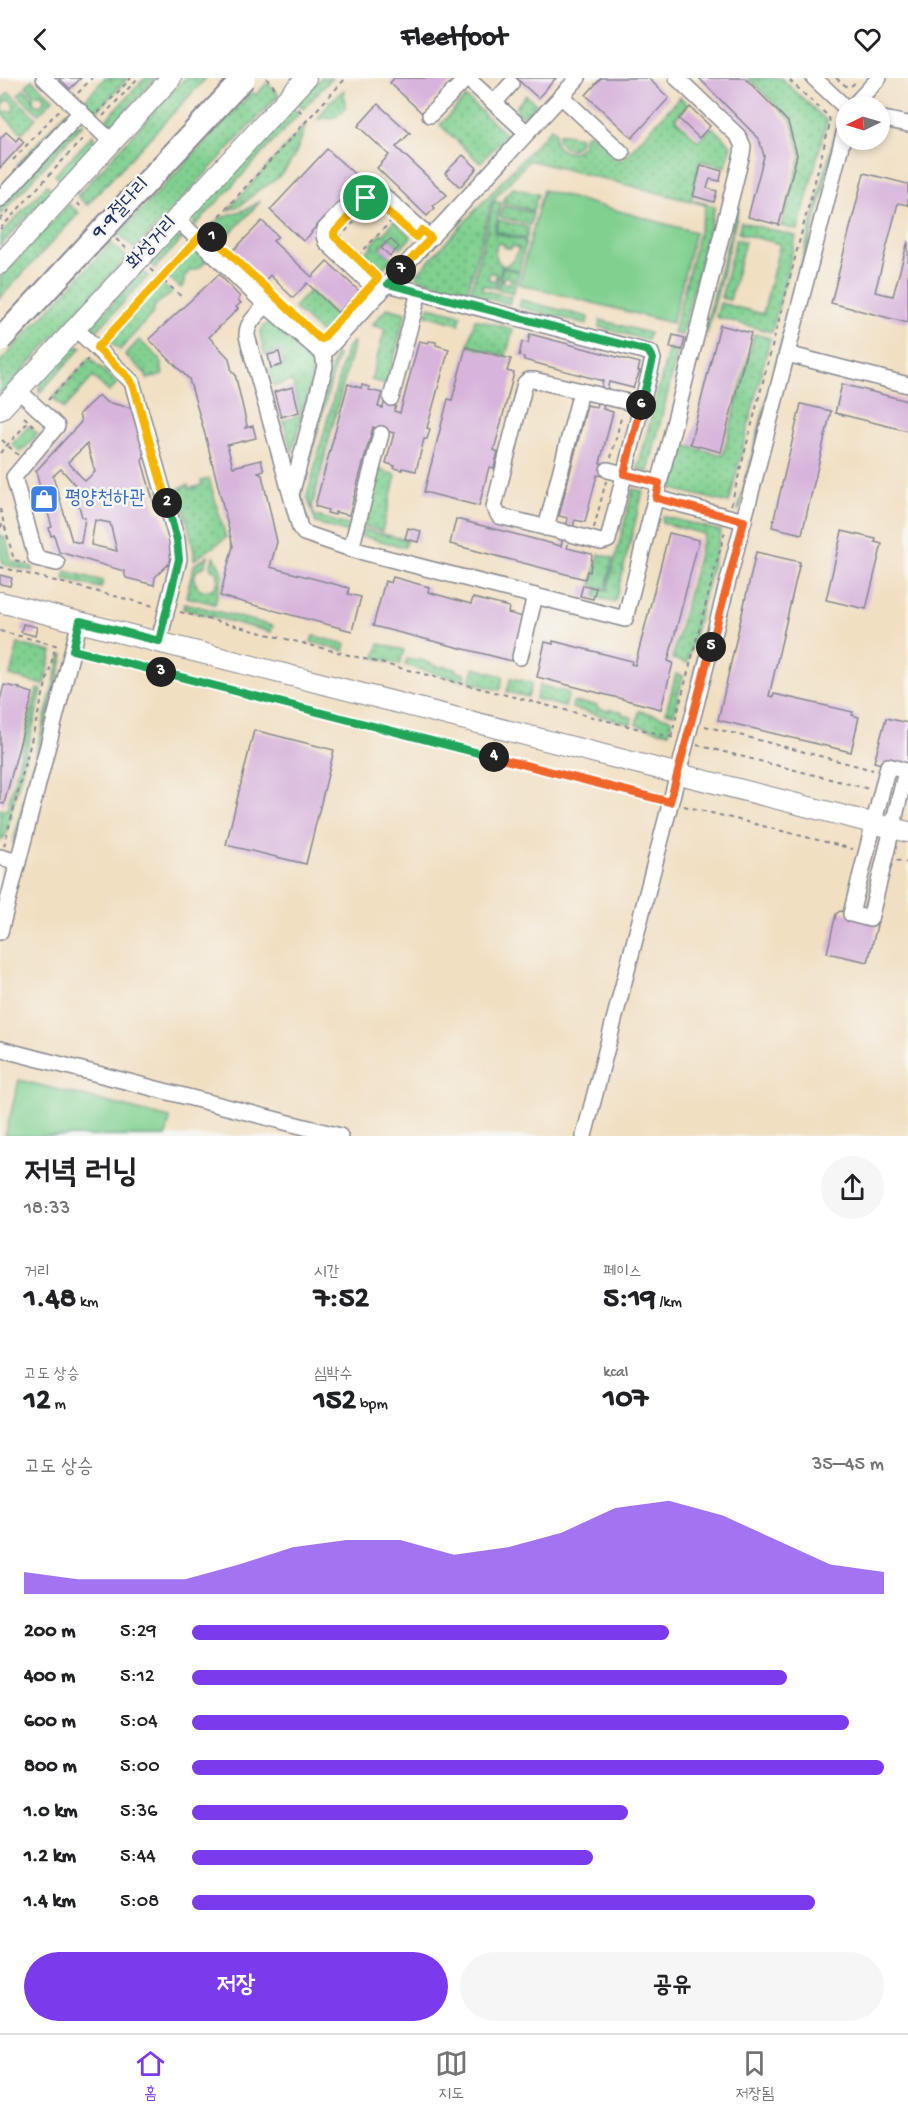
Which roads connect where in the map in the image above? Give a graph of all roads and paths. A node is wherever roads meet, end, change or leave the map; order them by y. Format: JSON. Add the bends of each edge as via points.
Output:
{"nodes":[{"id":1,"x":44,"y":78,"type":"edge"},
{"id":2,"x":92,"y":78,"type":"edge"},
{"id":3,"x":138,"y":78,"type":"edge"},
{"id":4,"x":171,"y":78,"type":"edge"},
{"id":5,"x":226,"y":78,"type":"edge"},
{"id":6,"x":244,"y":78,"type":"edge"},
{"id":7,"x":266,"y":78,"type":"edge"},
{"id":8,"x":306,"y":78,"type":"edge"},
{"id":9,"x":346,"y":78,"type":"edge"},
{"id":10,"x":467,"y":78,"type":"edge"},
{"id":11,"x":578,"y":78,"type":"edge"},
{"id":12,"x":677,"y":78,"type":"edge"},
{"id":13,"x":787,"y":78,"type":"edge"},
{"id":14,"x":814,"y":78,"type":"edge"},
{"id":15,"x":836,"y":78,"type":"edge"},
{"id":16,"x":860,"y":78,"type":"edge"},
{"id":17,"x":879,"y":78,"type":"edge"},
{"id":18,"x":861,"y":83,"type":"dead end"},
{"id":19,"x":511,"y":84,"type":"dead end"},
{"id":20,"x":848,"y":91,"type":"dead end"},
{"id":21,"x":281,"y":93,"type":"dead end"},
{"id":22,"x":561,"y":96,"type":"junction"},
{"id":23,"x":862,"y":96,"type":"edge"},
{"id":24,"x":836,"y":99,"type":"edge"},
{"id":25,"x":68,"y":101,"type":"junction"},
{"id":26,"x":494,"y":103,"type":"junction"},
{"id":27,"x":81,"y":112,"type":"junction"},
{"id":28,"x":430,"y":116,"type":"dead end"},
{"id":29,"x":890,"y":120,"type":"edge"},
{"id":30,"x":908,"y":124,"type":"edge"},
{"id":31,"x":95,"y":126,"type":"junction"},
{"id":32,"x":527,"y":133,"type":"junction"},
{"id":33,"x":112,"y":142,"type":"junction"},
{"id":34,"x":840,"y":150,"type":"edge"},
{"id":35,"x":622,"y":153,"type":"dead end"},
{"id":36,"x":13,"y":160,"type":"dead end"},
{"id":37,"x":372,"y":198,"type":"dead end"},
{"id":38,"x":0,"y":199,"type":"edge"},
{"id":39,"x":394,"y":218,"type":"dead end"},
{"id":40,"x":176,"y":219,"type":"junction"},
{"id":41,"x":0,"y":229,"type":"edge"},
{"id":42,"x":201,"y":232,"type":"junction"},
{"id":43,"x":335,"y":238,"type":"dead end"},
{"id":44,"x":431,"y":238,"type":"junction"},
{"id":45,"x":356,"y":258,"type":"dead end"},
{"id":46,"x":0,"y":264,"type":"edge"},
{"id":47,"x":384,"y":288,"type":"junction"},
{"id":48,"x":419,"y":292,"type":"junction"},
{"id":49,"x":266,"y":305,"type":"junction"},
{"id":50,"x":0,"y":321,"type":"edge"},
{"id":51,"x":75,"y":328,"type":"junction"},
{"id":52,"x":0,"y":340,"type":"edge"},
{"id":53,"x":97,"y":348,"type":"junction"},
{"id":54,"x":323,"y":354,"type":"junction"},
{"id":55,"x":787,"y":354,"type":"junction"},
{"id":56,"x":908,"y":385,"type":"edge"},
{"id":57,"x":18,"y":390,"type":"junction"},
{"id":58,"x":581,"y":391,"type":"junction"},
{"id":59,"x":391,"y":398,"type":"dead end"},
{"id":60,"x":641,"y":405,"type":"junction"},
{"id":61,"x":0,"y":410,"type":"edge"},
{"id":62,"x":40,"y":410,"type":"junction"},
{"id":63,"x":381,"y":434,"type":"dead end"},
{"id":64,"x":2,"y":440,"type":"dead end"},
{"id":65,"x":8,"y":445,"type":"junction"},
{"id":66,"x":0,"y":453,"type":"edge"},
{"id":67,"x":20,"y":457,"type":"dead end"},
{"id":68,"x":608,"y":470,"type":"dead end"},
{"id":69,"x":624,"y":474,"type":"junction"},
{"id":70,"x":657,"y":490,"type":"junction"},
{"id":71,"x":291,"y":492,"type":"junction"},
{"id":72,"x":728,"y":517,"type":"junction"},
{"id":73,"x":744,"y":521,"type":"junction"},
{"id":74,"x":3,"y":522,"type":"dead end"},
{"id":75,"x":0,"y":528,"type":"edge"},
{"id":76,"x":546,"y":528,"type":"junction"},
{"id":77,"x":351,"y":549,"type":"junction"},
{"id":78,"x":57,"y":563,"type":"dead end"},
{"id":79,"x":0,"y":567,"type":"edge"},
{"id":80,"x":535,"y":596,"type":"junction"},
{"id":81,"x":0,"y":602,"type":"edge"},
{"id":82,"x":167,"y":609,"type":"junction"},
{"id":83,"x":80,"y":621,"type":"junction"},
{"id":84,"x":0,"y":631,"type":"edge"},
{"id":85,"x":159,"y":641,"type":"junction"},
{"id":86,"x":56,"y":645,"type":"junction"},
{"id":87,"x":73,"y":650,"type":"junction"},
{"id":88,"x":520,"y":657,"type":"dead end"},
{"id":89,"x":691,"y":723,"type":"junction"},
{"id":90,"x":679,"y":740,"type":"junction"},
{"id":91,"x":874,"y":770,"type":"dead end"},
{"id":92,"x":678,"y":773,"type":"junction"},
{"id":93,"x":875,"y":791,"type":"dead end"},
{"id":94,"x":670,"y":802,"type":"junction"},
{"id":95,"x":908,"y":832,"type":"edge"},
{"id":96,"x":863,"y":851,"type":"dead end"},
{"id":97,"x":1,"y":857,"type":"edge"},
{"id":98,"x":897,"y":860,"type":"dead end"},
{"id":99,"x":18,"y":862,"type":"junction"},
{"id":100,"x":908,"y":863,"type":"edge"},
{"id":101,"x":851,"y":914,"type":"joint"},
{"id":102,"x":0,"y":932,"type":"edge"},
{"id":103,"x":0,"y":1049,"type":"edge"},
{"id":104,"x":284,"y":1129,"type":"edge"},
{"id":105,"x":340,"y":1136,"type":"edge"},
{"id":106,"x":584,"y":1136,"type":"edge"}],
"edges":[{"from":1,"to":25,"type":"street"},
{"from":2,"to":25,"type":"path"},
{"from":3,"to":31,"type":"path"},
{"from":4,"to":33,"type":"main road"},
{"from":5,"to":50,"type":"highway","name":"9·9절다리"},
{"from":6,"to":52,"type":"highway","name":"9·9절다리","bridge":true},
{"from":7,"to":21,"type":"path"},
{"from":8,"to":40,"type":"main road","name":"화성거리"},
{"from":9,"to":42,"type":"path"},
{"from":10,"to":26,"type":"street"},
{"from":10,"to":28,"type":"street"},
{"from":11,"to":22,"type":"street"},
{"from":12,"to":70,"type":"street","via":[[738,136],[743,146]]},
{"from":13,"to":72,"type":"path","via":[[829,117],[830,123]]},
{"from":14,"to":24,"type":"street"},
{"from":15,"to":16,"type":"path","via":[[849,86]]},
{"from":17,"to":23,"type":"street"},
{"from":18,"to":20,"type":"path"},
{"from":19,"to":26,"type":"street"},
{"from":22,"to":32,"type":"street"},
{"from":22,"to":35,"type":"street"},
{"from":25,"to":27,"type":"street"},
{"from":25,"to":36,"type":"path"},
{"from":26,"to":32,"type":"street"},
{"from":27,"to":31,"type":"street"},
{"from":27,"to":38,"type":"street"},
{"from":29,"to":30,"type":"street"},
{"from":31,"to":33,"type":"street"},
{"from":31,"to":41,"type":"path"},
{"from":32,"to":44,"type":"street"},
{"from":33,"to":46,"type":"main road"},
{"from":34,"to":55,"type":"street"},
{"from":37,"to":43,"type":"path"},
{"from":39,"to":45,"type":"path"},
{"from":40,"to":42,"type":"street"},
{"from":40,"to":51,"type":"main road","name":"화성거리"},
{"from":42,"to":49,"type":"street"},
{"from":42,"to":53,"type":"path"},
{"from":44,"to":47,"type":"street"},
{"from":44,"to":47,"type":"street","via":[[375,188],[362,189],[325,229],[324,236],[326,242]]},
{"from":47,"to":48,"type":"street"},
{"from":47,"to":54,"type":"street"},
{"from":48,"to":59,"type":"street"},
{"from":48,"to":60,"type":"street","via":[[648,351],[653,359]]},
{"from":49,"to":54,"type":"street"},
{"from":49,"to":71,"type":"street","via":[[246,330]]},
{"from":51,"to":53,"type":"street"},
{"from":51,"to":57,"type":"main road","name":"화성거리"},
{"from":53,"to":62,"type":"path"},
{"from":53,"to":82,"type":"street","via":[[134,387],[177,540],[179,559]]},
{"from":54,"to":71,"type":"street","via":[[325,366]]},
{"from":55,"to":56,"type":"street"},
{"from":55,"to":73,"type":"street"},
{"from":57,"to":61,"type":"main road","name":"화성거리"},
{"from":57,"to":62,"type":"street"},
{"from":58,"to":60,"type":"street"},
{"from":58,"to":76,"type":"street"},
{"from":58,"to":76,"type":"street","via":[[534,380],[525,383],[495,507],[499,516]]},
{"from":60,"to":69,"type":"street"},
{"from":62,"to":65,"type":"path"},
{"from":62,"to":78,"type":"street","via":[[57,426],[14,477],[36,558]]},
{"from":63,"to":77,"type":"street"},
{"from":64,"to":65,"type":"path"},
{"from":65,"to":66,"type":"path"},
{"from":65,"to":67,"type":"path"},
{"from":68,"to":69,"type":"street"},
{"from":69,"to":70,"type":"street"},
{"from":69,"to":76,"type":"street","via":[[608,540],[601,542]]},
{"from":70,"to":72,"type":"street"},
{"from":70,"to":80,"type":"street","via":[[625,619]]},
{"from":71,"to":77,"type":"street","via":[[304,533]]},
{"from":72,"to":73,"type":"street"},
{"from":72,"to":90,"type":"path"},
{"from":73,"to":89,"type":"street"},
{"from":74,"to":75,"type":"path"},
{"from":77,"to":80,"type":"street"},
{"from":79,"to":82,"type":"path"},
{"from":80,"to":88,"type":"street"},
{"from":81,"to":83,"type":"main road"},
{"from":82,"to":85,"type":"street"},
{"from":82,"to":90,"type":"path"},
{"from":83,"to":85,"type":"main road"},
{"from":83,"to":87,"type":"street"},
{"from":84,"to":86,"type":"path"},
{"from":85,"to":92,"type":"main road"},
{"from":86,"to":87,"type":"path"},
{"from":86,"to":97,"type":"path"},
{"from":87,"to":94,"type":"path"},
{"from":87,"to":99,"type":"street"},
{"from":89,"to":90,"type":"street"},
{"from":89,"to":91,"type":"path"},
{"from":90,"to":92,"type":"street"},
{"from":90,"to":93,"type":"path"},
{"from":92,"to":94,"type":"street"},
{"from":92,"to":95,"type":"main road"},
{"from":94,"to":96,"type":"path"},
{"from":94,"to":106,"type":"street"},
{"from":97,"to":99,"type":"street"},
{"from":98,"to":100,"type":"path"},
{"from":99,"to":102,"type":"street"},
{"from":101,"to":101,"type":"street","via":[[870,919],[906,771],[888,766]]},
{"from":103,"to":104,"type":"street"},
{"from":104,"to":105,"type":"street"}]}
